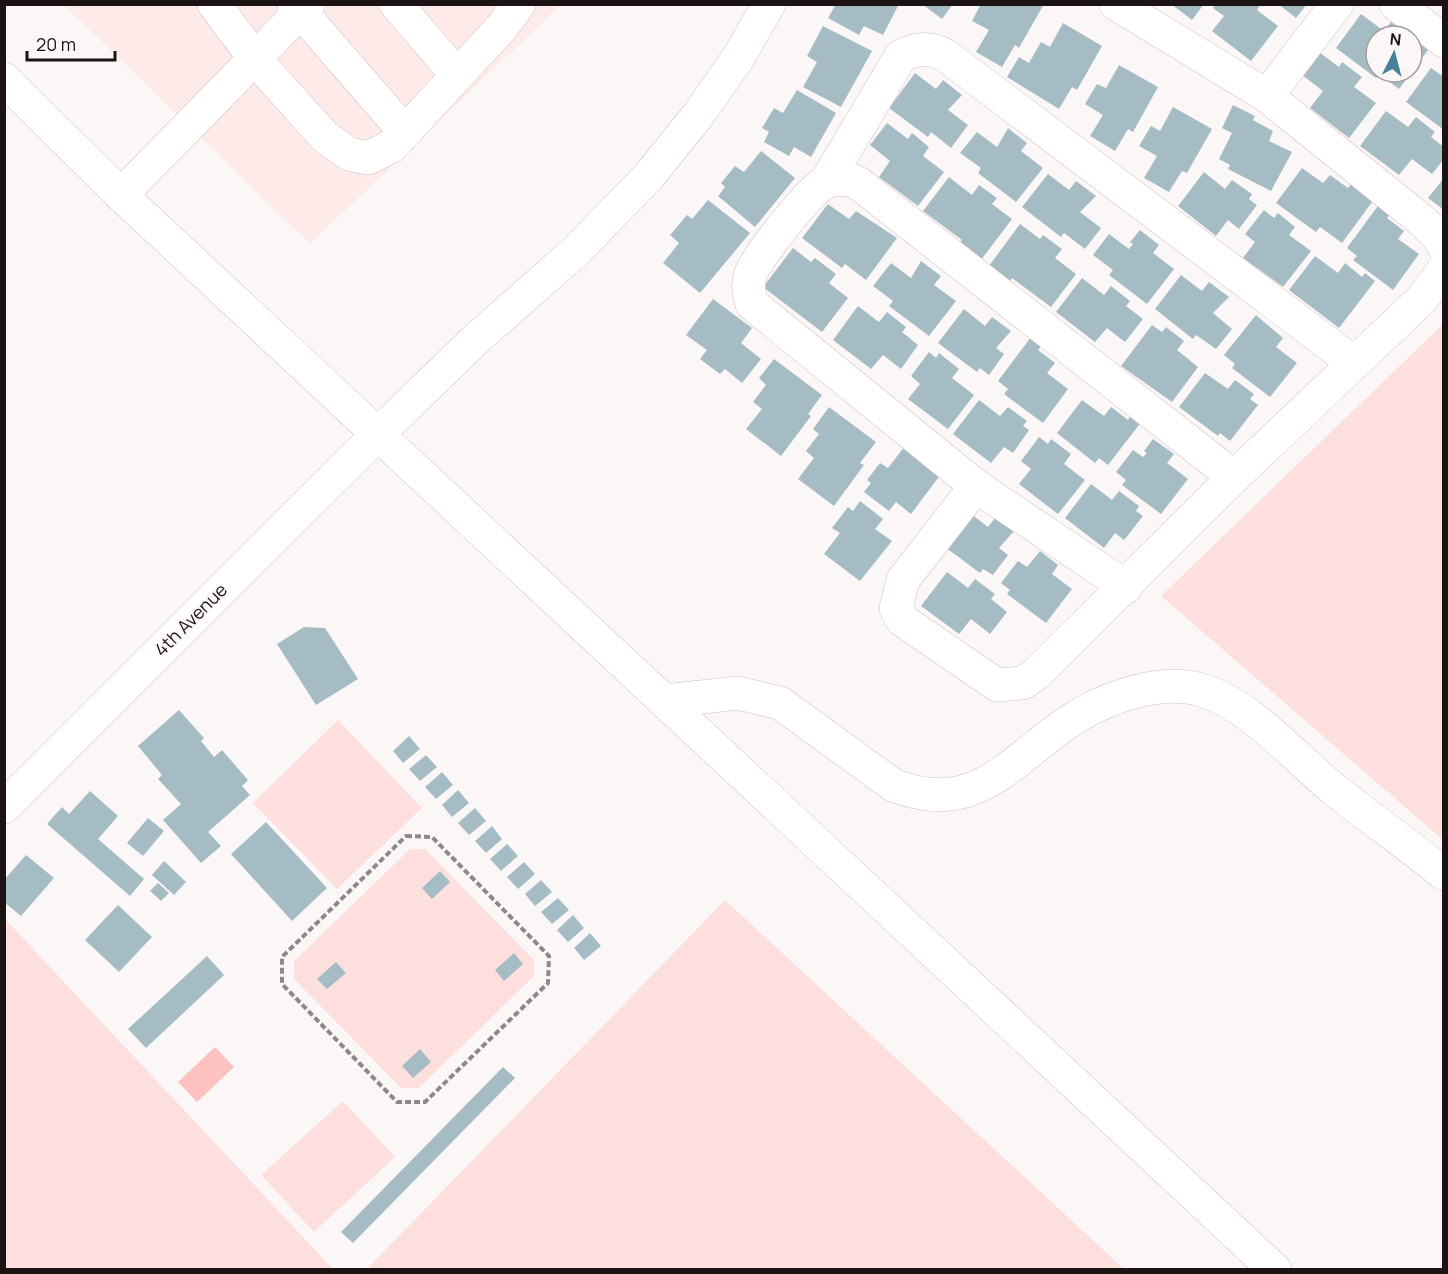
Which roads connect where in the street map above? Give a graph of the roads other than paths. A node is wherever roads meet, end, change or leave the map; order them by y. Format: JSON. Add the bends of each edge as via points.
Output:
{"nodes":[{"id":1,"x":214,"y":4,"type":"edge"},
{"id":2,"x":396,"y":4,"type":"edge"},
{"id":3,"x":769,"y":4,"type":"edge"},
{"id":4,"x":1116,"y":4,"type":"edge"},
{"id":5,"x":1337,"y":4,"type":"edge"},
{"id":6,"x":1396,"y":4,"type":"edge"},
{"id":7,"x":301,"y":7,"type":"edge"},
{"id":8,"x":501,"y":12,"type":"edge"},
{"id":9,"x":1443,"y":41,"type":"edge"},
{"id":10,"x":255,"y":59,"type":"junction"},
{"id":11,"x":457,"y":75,"type":"junction"},
{"id":12,"x":4,"y":79,"type":"edge"},
{"id":13,"x":1267,"y":96,"type":"junction"},
{"id":14,"x":405,"y":132,"type":"junction"},
{"id":15,"x":826,"y":182,"type":"junction"},
{"id":16,"x":120,"y":195,"type":"junction"},
{"id":17,"x":1443,"y":247,"type":"edge"},
{"id":18,"x":1443,"y":269,"type":"edge"},
{"id":19,"x":1353,"y":363,"type":"junction"},
{"id":20,"x":378,"y":434,"type":"junction"},
{"id":21,"x":1234,"y":477,"type":"junction"},
{"id":22,"x":976,"y":486,"type":"junction"},
{"id":23,"x":1126,"y":587,"type":"junction"},
{"id":24,"x":665,"y":701,"type":"junction"},
{"id":25,"x":4,"y":807,"type":"edge"},
{"id":26,"x":1443,"y":874,"type":"edge"},
{"id":27,"x":1275,"y":1269,"type":"edge"}],
"edges":[{"from":1,"to":10,"type":"street"},
{"from":2,"to":11,"type":"street"},
{"from":3,"to":20,"type":"street","name":"4th Avenue","via":[[738,58],[649,176],[575,252],[476,339]]},
{"from":4,"to":13,"type":"street"},
{"from":5,"to":13,"type":"street"},
{"from":6,"to":9,"type":"street"},
{"from":7,"to":10,"type":"street"},
{"from":7,"to":14,"type":"street"},
{"from":8,"to":11,"type":"street"},
{"from":10,"to":14,"type":"street","via":[[326,136],[349,154],[368,158],[392,146]]},
{"from":10,"to":16,"type":"street"},
{"from":11,"to":14,"type":"street"},
{"from":12,"to":16,"type":"street"},
{"from":13,"to":17,"type":"street","via":[[1420,219],[1438,236]]},
{"from":15,"to":19,"type":"street","via":[[901,56],[933,49]]},
{"from":15,"to":21,"type":"street","via":[[847,179],[858,183]]},
{"from":15,"to":22,"type":"street","via":[[815,189],[758,259],[748,292],[752,304]]},
{"from":16,"to":20,"type":"street"},
{"from":18,"to":19,"type":"street","via":[[1422,299]]},
{"from":19,"to":21,"type":"street"},
{"from":20,"to":24,"type":"street"},
{"from":20,"to":25,"type":"street","name":"4th Avenue"},
{"from":21,"to":23,"type":"street"},
{"from":22,"to":23,"type":"street"},
{"from":22,"to":23,"type":"street","via":[[903,580],[896,608],[902,620],[997,685],[1023,683],[1036,674]]},
{"from":24,"to":26,"type":"street","via":[[738,693],[780,703],[893,785],[934,796],[961,792],[1007,772],[1062,726],[1100,705],[1158,687],[1202,690],[1241,710]]},
{"from":24,"to":27,"type":"street"}]}
